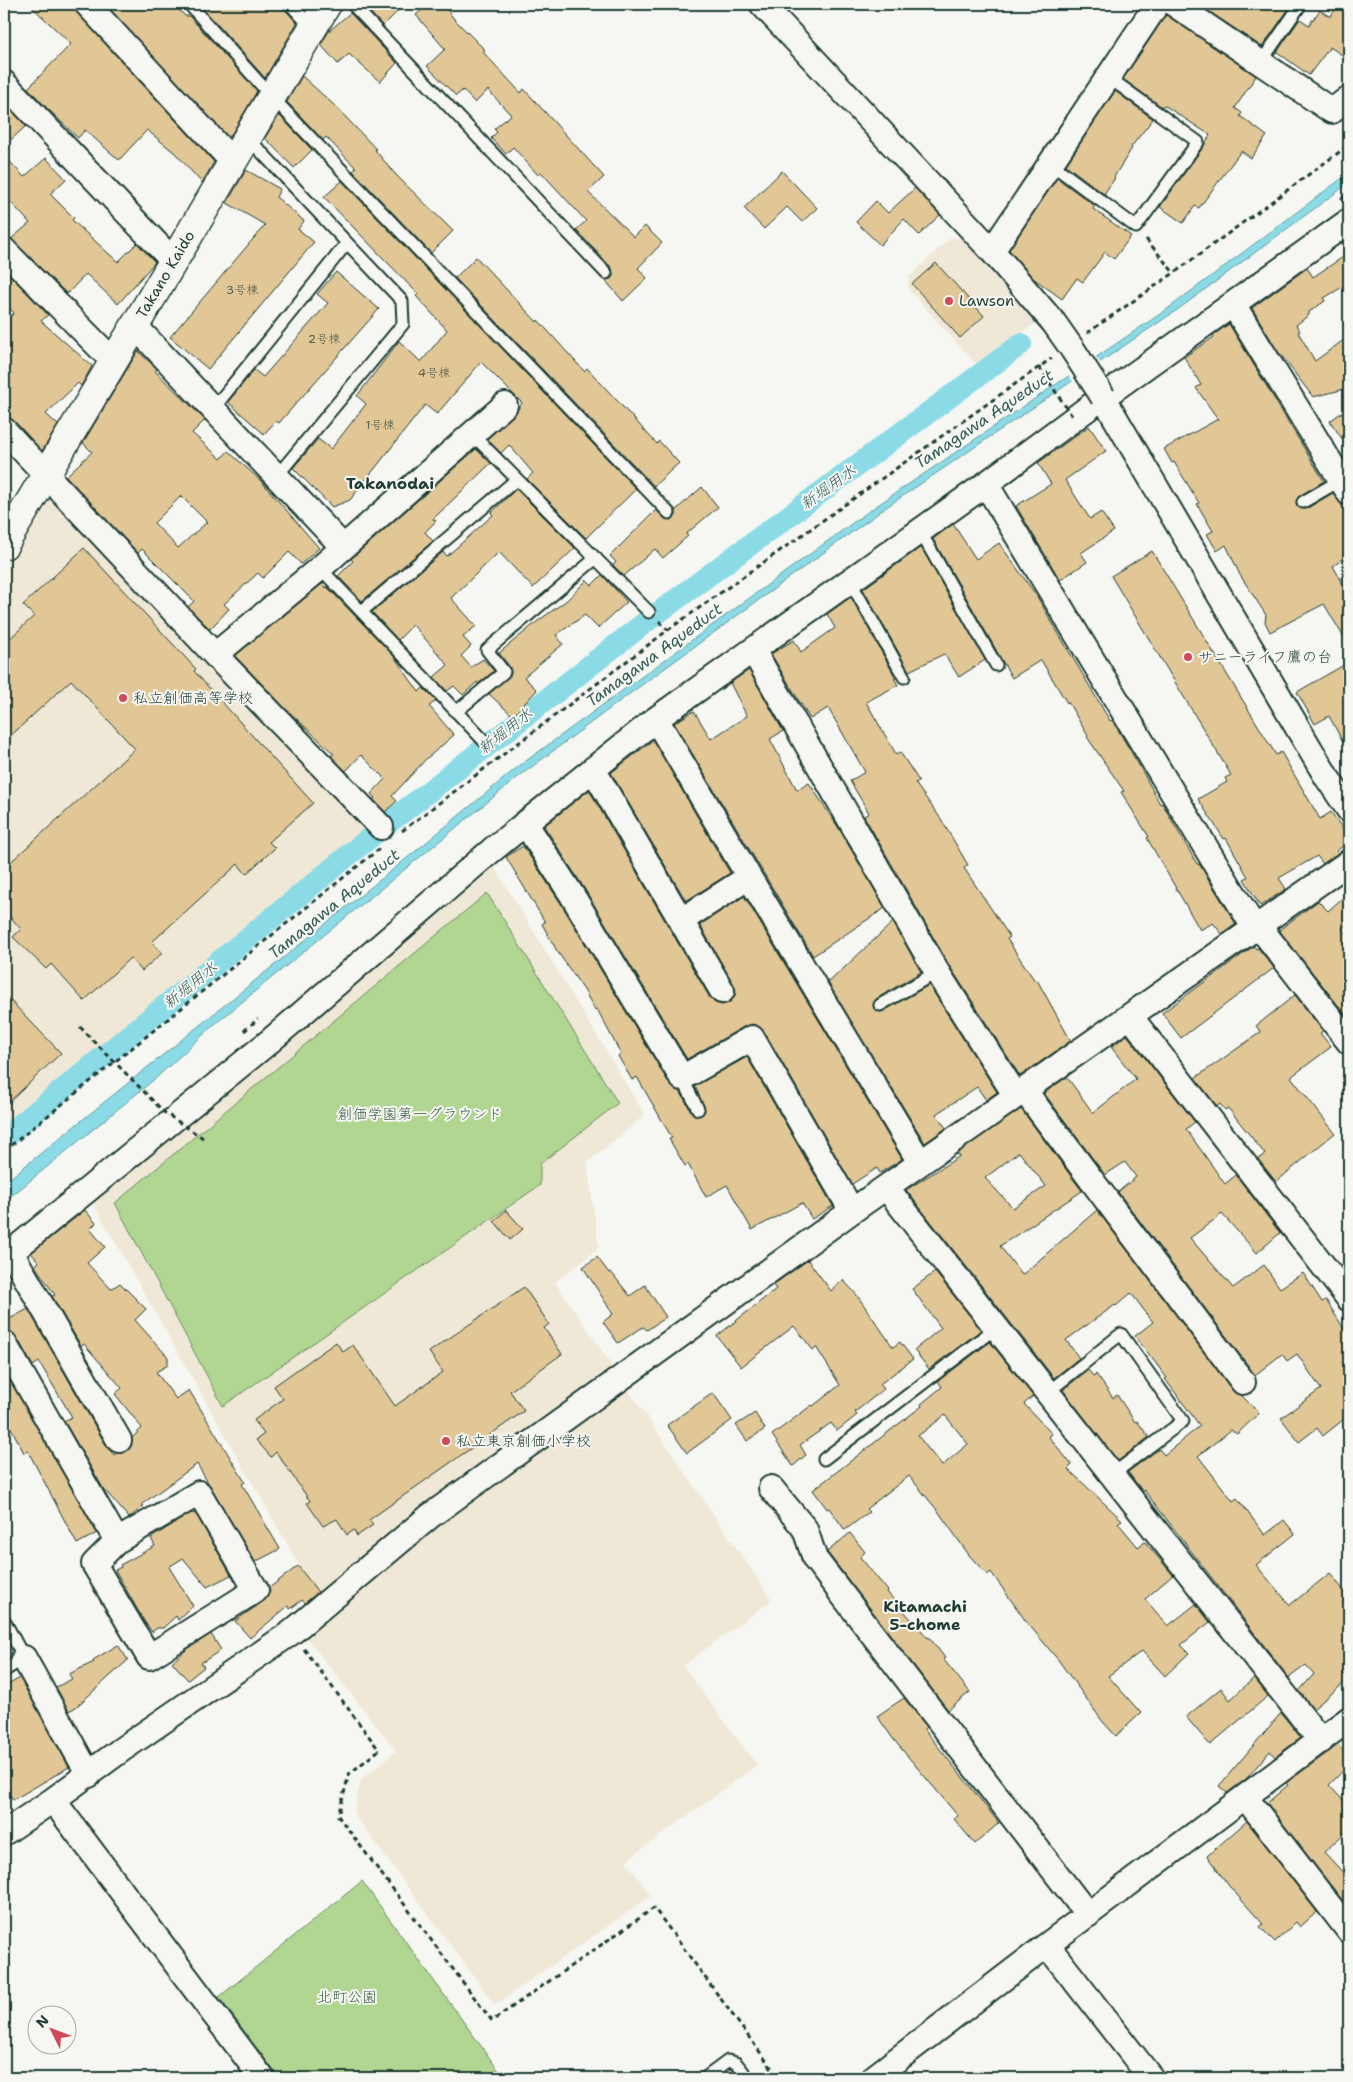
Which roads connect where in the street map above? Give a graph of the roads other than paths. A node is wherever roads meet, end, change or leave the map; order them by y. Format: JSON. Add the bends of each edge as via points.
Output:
{"nodes":[{"id":1,"x":87,"y":4,"type":"edge"},
{"id":2,"x":189,"y":4,"type":"edge"},
{"id":3,"x":290,"y":4,"type":"edge"},
{"id":4,"x":327,"y":4,"type":"edge"},
{"id":5,"x":352,"y":4,"type":"edge"},
{"id":6,"x":762,"y":4,"type":"edge"},
{"id":7,"x":1157,"y":4,"type":"edge"},
{"id":8,"x":1174,"y":4,"type":"edge"},
{"id":9,"x":1301,"y":4,"type":"edge"},
{"id":10,"x":312,"y":28,"type":"junction"},
{"id":11,"x":1261,"y":62,"type":"junction"},
{"id":12,"x":1108,"y":77,"type":"junction"},
{"id":13,"x":4,"y":83,"type":"edge"},
{"id":14,"x":271,"y":96,"type":"junction"},
{"id":15,"x":1349,"y":98,"type":"edge"},
{"id":16,"x":246,"y":137,"type":"junction"},
{"id":17,"x":232,"y":161,"type":"junction"},
{"id":18,"x":1050,"y":163,"type":"junction"},
{"id":19,"x":1349,"y":220,"type":"edge"},
{"id":20,"x":347,"y":243,"type":"junction"},
{"id":21,"x":4,"y":250,"type":"edge"},
{"id":22,"x":992,"y":251,"type":"junction"},
{"id":23,"x":173,"y":261,"type":"junction"},
{"id":24,"x":606,"y":273,"type":"dead end"},
{"id":25,"x":1233,"y":304,"type":"junction"},
{"id":26,"x":135,"y":326,"type":"junction"},
{"id":27,"x":114,"y":362,"type":"junction"},
{"id":28,"x":1103,"y":397,"type":"junction"},
{"id":29,"x":505,"y":405,"type":"dead end"},
{"id":30,"x":213,"y":409,"type":"junction"},
{"id":31,"x":4,"y":430,"type":"edge"},
{"id":32,"x":472,"y":434,"type":"junction"},
{"id":33,"x":46,"y":475,"type":"junction"},
{"id":34,"x":276,"y":477,"type":"junction"},
{"id":35,"x":517,"y":479,"type":"junction"},
{"id":36,"x":986,"y":484,"type":"junction"},
{"id":37,"x":1345,"y":487,"type":"edge"},
{"id":38,"x":1303,"y":502,"type":"dead end"},
{"id":39,"x":669,"y":513,"type":"dead end"},
{"id":40,"x":920,"y":531,"type":"junction"},
{"id":41,"x":4,"y":545,"type":"edge"},
{"id":42,"x":343,"y":547,"type":"junction"},
{"id":43,"x":596,"y":558,"type":"junction"},
{"id":44,"x":320,"y":568,"type":"junction"},
{"id":45,"x":850,"y":581,"type":"junction"},
{"id":46,"x":362,"y":611,"type":"junction"},
{"id":47,"x":649,"y":612,"type":"dead end"},
{"id":48,"x":753,"y":650,"type":"junction"},
{"id":49,"x":215,"y":655,"type":"junction"},
{"id":50,"x":996,"y":665,"type":"dead end"},
{"id":51,"x":904,"y":677,"type":"dead end"},
{"id":52,"x":456,"y":712,"type":"junction"},
{"id":53,"x":656,"y":719,"type":"junction"},
{"id":54,"x":488,"y":745,"type":"dead end"},
{"id":55,"x":593,"y":769,"type":"junction"},
{"id":56,"x":1349,"y":810,"type":"edge"},
{"id":57,"x":525,"y":823,"type":"junction"},
{"id":58,"x":388,"y":835,"type":"road end"},
{"id":59,"x":1349,"y":862,"type":"edge"},
{"id":60,"x":749,"y":877,"type":"junction"},
{"id":61,"x":682,"y":920,"type":"junction"},
{"id":62,"x":1255,"y":929,"type":"junction"},
{"id":63,"x":937,"y":972,"type":"junction"},
{"id":64,"x":722,"y":991,"type":"dead end"},
{"id":65,"x":880,"y":1005,"type":"dead end"},
{"id":66,"x":1130,"y":1016,"type":"junction"},
{"id":67,"x":1349,"y":1042,"type":"edge"},
{"id":68,"x":682,"y":1078,"type":"junction"},
{"id":69,"x":1020,"y":1093,"type":"junction"},
{"id":70,"x":698,"y":1109,"type":"dead end"},
{"id":71,"x":920,"y":1162,"type":"junction"},
{"id":72,"x":886,"y":1187,"type":"junction"},
{"id":73,"x":852,"y":1211,"type":"junction"},
{"id":74,"x":7,"y":1255,"type":"edge"},
{"id":75,"x":1349,"y":1299,"type":"edge"},
{"id":76,"x":997,"y":1328,"type":"junction"},
{"id":77,"x":4,"y":1343,"type":"edge"},
{"id":78,"x":1243,"y":1382,"type":"dead end"},
{"id":79,"x":1048,"y":1392,"type":"junction"},
{"id":80,"x":119,"y":1440,"type":"dead end"},
{"id":81,"x":824,"y":1459,"type":"dead end"},
{"id":82,"x":1112,"y":1474,"type":"junction"},
{"id":83,"x":770,"y":1488,"type":"dead end"},
{"id":84,"x":116,"y":1541,"type":"junction"},
{"id":85,"x":4,"y":1620,"type":"edge"},
{"id":86,"x":24,"y":1658,"type":"junction"},
{"id":87,"x":4,"y":1671,"type":"edge"},
{"id":88,"x":1347,"y":1726,"type":"edge"},
{"id":89,"x":1321,"y":1741,"type":"junction"},
{"id":90,"x":89,"y":1775,"type":"junction"},
{"id":91,"x":1246,"y":1798,"type":"junction"},
{"id":92,"x":53,"y":1800,"type":"junction"},
{"id":93,"x":4,"y":1832,"type":"edge"},
{"id":94,"x":1088,"y":1914,"type":"junction"},
{"id":95,"x":1349,"y":1931,"type":"edge"},
{"id":96,"x":1047,"y":1945,"type":"junction"},
{"id":97,"x":262,"y":2078,"type":"edge"},
{"id":98,"x":705,"y":2078,"type":"edge"},
{"id":99,"x":748,"y":2078,"type":"edge"},
{"id":100,"x":873,"y":2078,"type":"edge"},
{"id":101,"x":1151,"y":2078,"type":"edge"}],
"edges":[{"from":1,"to":17,"type":"street"},
{"from":2,"to":14,"type":"lane"},
{"from":3,"to":10,"type":"lane"},
{"from":4,"to":10,"type":"street","name":"Takano Kaido"},
{"from":5,"to":24,"type":"lane"},
{"from":6,"to":22,"type":"street"},
{"from":7,"to":12,"type":"street"},
{"from":8,"to":11,"type":"street"},
{"from":9,"to":11,"type":"lane"},
{"from":10,"to":14,"type":"street","name":"Takano Kaido"},
{"from":11,"to":15,"type":"street","via":[[1332,111]]},
{"from":12,"to":18,"type":"street"},
{"from":12,"to":18,"type":"lane","via":[[1198,142],[1136,227]]},
{"from":13,"to":23,"type":"street"},
{"from":14,"to":16,"type":"street","name":"Takano Kaido"},
{"from":14,"to":39,"type":"lane"},
{"from":16,"to":17,"type":"street","name":"Takano Kaido"},
{"from":16,"to":20,"type":"lane"},
{"from":17,"to":23,"type":"street","name":"Takano Kaido"},
{"from":18,"to":22,"type":"street"},
{"from":19,"to":25,"type":"street"},
{"from":20,"to":30,"type":"lane"},
{"from":20,"to":34,"type":"lane","via":[[402,300],[403,324]]},
{"from":21,"to":27,"type":"street"},
{"from":22,"to":28,"type":"street","bridge":true,"via":[[1054,323]]},
{"from":23,"to":26,"type":"street","name":"Takano Kaido"},
{"from":25,"to":28,"type":"street"},
{"from":25,"to":37,"type":"street"},
{"from":26,"to":27,"type":"street","name":"Takano Kaido"},
{"from":26,"to":30,"type":"street"},
{"from":27,"to":33,"type":"street","name":"Takano Kaido"},
{"from":28,"to":36,"type":"street"},
{"from":28,"to":56,"type":"street"},
{"from":29,"to":32,"type":"street"},
{"from":30,"to":34,"type":"street"},
{"from":31,"to":33,"type":"street"},
{"from":32,"to":35,"type":"lane"},
{"from":32,"to":42,"type":"street"},
{"from":33,"to":41,"type":"street","name":"Takano Kaido"},
{"from":33,"to":49,"type":"street"},
{"from":34,"to":42,"type":"street"},
{"from":35,"to":43,"type":"lane"},
{"from":35,"to":46,"type":"lane"},
{"from":36,"to":40,"type":"street"},
{"from":36,"to":62,"type":"street"},
{"from":37,"to":38,"type":"lane"},
{"from":40,"to":45,"type":"street"},
{"from":40,"to":50,"type":"lane"},
{"from":42,"to":44,"type":"street"},
{"from":43,"to":47,"type":"lane"},
{"from":43,"to":52,"type":"lane","via":[[487,650],[504,672]]},
{"from":44,"to":46,"type":"lane"},
{"from":44,"to":49,"type":"street"},
{"from":45,"to":48,"type":"street"},
{"from":45,"to":51,"type":"lane"},
{"from":46,"to":52,"type":"lane"},
{"from":48,"to":53,"type":"street"},
{"from":48,"to":63,"type":"street"},
{"from":49,"to":58,"type":"street"},
{"from":52,"to":54,"type":"lane"},
{"from":53,"to":55,"type":"street"},
{"from":53,"to":60,"type":"street"},
{"from":55,"to":57,"type":"street"},
{"from":55,"to":61,"type":"street"},
{"from":57,"to":68,"type":"street"},
{"from":57,"to":74,"type":"street","via":[[270,1041]]},
{"from":59,"to":62,"type":"street"},
{"from":60,"to":61,"type":"street"},
{"from":60,"to":71,"type":"street"},
{"from":61,"to":64,"type":"street"},
{"from":62,"to":66,"type":"street"},
{"from":62,"to":67,"type":"street","via":[[1265,934]]},
{"from":63,"to":65,"type":"lane"},
{"from":63,"to":69,"type":"street"},
{"from":66,"to":69,"type":"street"},
{"from":66,"to":75,"type":"street"},
{"from":68,"to":70,"type":"lane"},
{"from":68,"to":73,"type":"street","via":[[752,1038]]},
{"from":69,"to":71,"type":"street"},
{"from":69,"to":78,"type":"street"},
{"from":71,"to":72,"type":"street"},
{"from":72,"to":73,"type":"street"},
{"from":72,"to":76,"type":"street"},
{"from":73,"to":90,"type":"street","via":[[430,1516],[292,1632]]},
{"from":74,"to":80,"type":"street"},
{"from":76,"to":79,"type":"street"},
{"from":76,"to":81,"type":"lane"},
{"from":77,"to":84,"type":"street"},
{"from":79,"to":82,"type":"street"},
{"from":79,"to":82,"type":"lane","via":[[1121,1334],[1183,1421]]},
{"from":82,"to":89,"type":"street"},
{"from":83,"to":94,"type":"street","via":[[805,1528],[815,1559]]},
{"from":84,"to":84,"type":"street","via":[[199,1493],[256,1590],[149,1657],[94,1564]]},
{"from":85,"to":86,"type":"lane"},
{"from":86,"to":87,"type":"lane"},
{"from":86,"to":90,"type":"street"},
{"from":88,"to":89,"type":"street"},
{"from":89,"to":91,"type":"street"},
{"from":90,"to":92,"type":"street"},
{"from":91,"to":94,"type":"street"},
{"from":91,"to":95,"type":"street"},
{"from":92,"to":93,"type":"street"},
{"from":92,"to":97,"type":"street"},
{"from":94,"to":96,"type":"street"},
{"from":96,"to":100,"type":"street"},
{"from":96,"to":101,"type":"street"},
{"from":98,"to":99,"type":"lane","via":[[728,2061],[736,2063]]}]}
